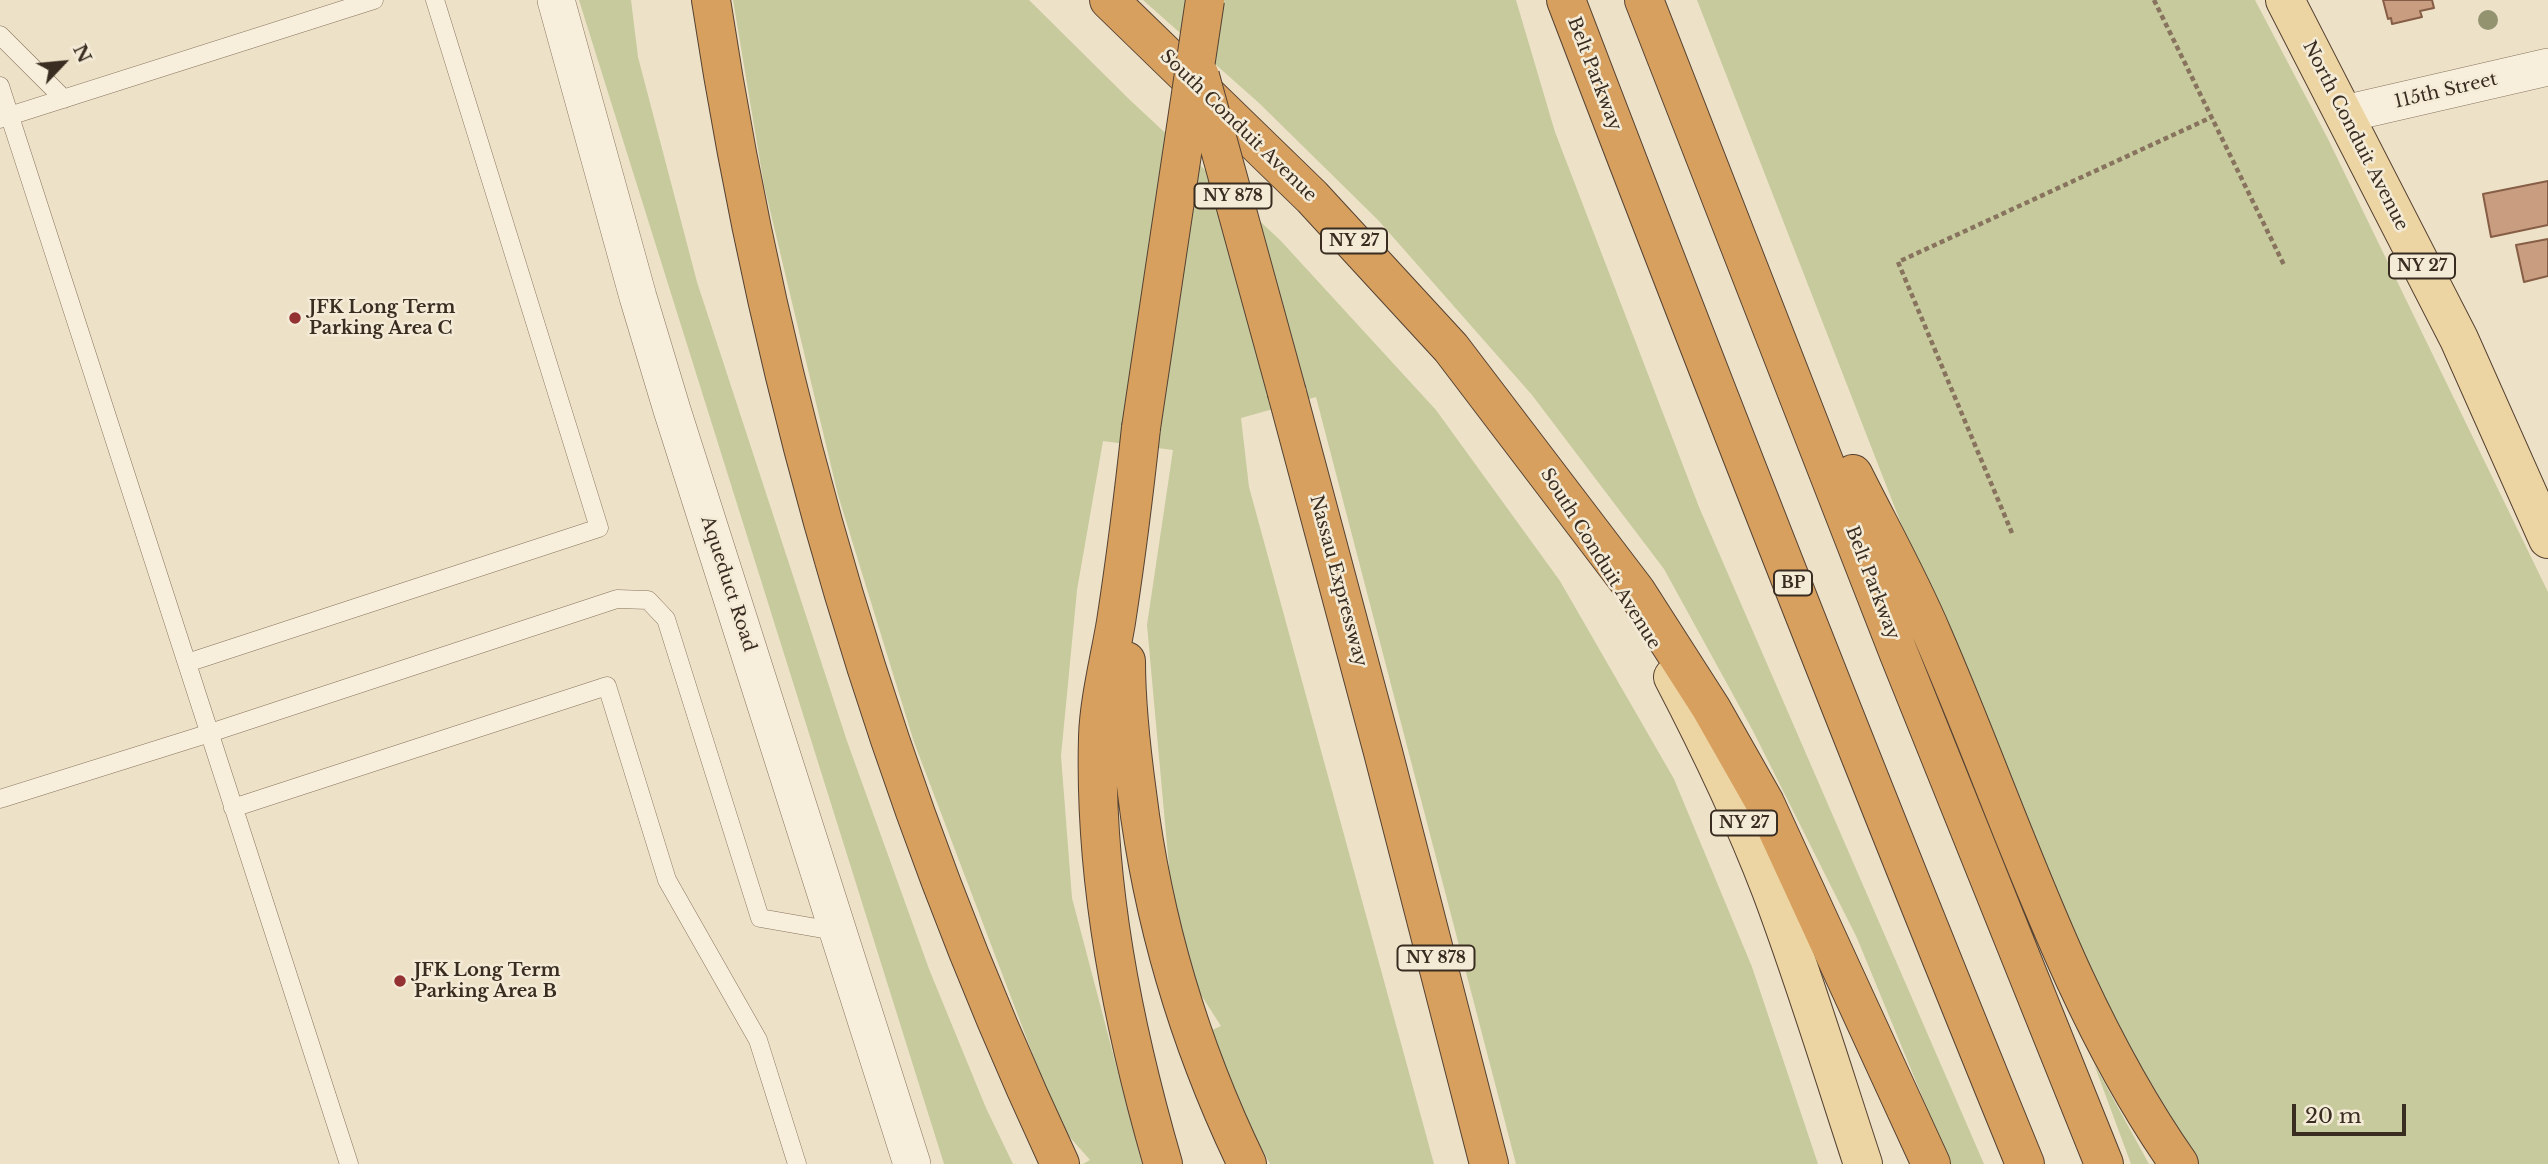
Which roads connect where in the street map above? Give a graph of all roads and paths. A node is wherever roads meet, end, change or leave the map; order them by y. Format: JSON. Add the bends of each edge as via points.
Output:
{"nodes":[{"id":1,"x":374,"y":0,"type":"edge"},
{"id":2,"x":435,"y":0,"type":"edge"},
{"id":3,"x":556,"y":0,"type":"edge"},
{"id":4,"x":711,"y":0,"type":"edge"},
{"id":5,"x":1109,"y":0,"type":"edge"},
{"id":6,"x":1179,"y":0,"type":"edge"},
{"id":7,"x":1205,"y":0,"type":"edge"},
{"id":8,"x":1566,"y":0,"type":"edge"},
{"id":9,"x":1644,"y":0,"type":"edge"},
{"id":10,"x":2154,"y":0,"type":"edge"},
{"id":11,"x":2285,"y":0,"type":"edge"},
{"id":12,"x":0,"y":36,"type":"edge"},
{"id":13,"x":2548,"y":67,"type":"edge"},
{"id":14,"x":0,"y":86,"type":"edge"},
{"id":15,"x":64,"y":99,"type":"junction"},
{"id":16,"x":2344,"y":114,"type":"junction"},
{"id":17,"x":2212,"y":117,"type":"junction"},
{"id":18,"x":5,"y":118,"type":"edge"},
{"id":19,"x":1735,"y":238,"type":"junction"},
{"id":20,"x":2284,"y":265,"type":"dead end"},
{"id":21,"x":1572,"y":506,"type":"junction"},
{"id":22,"x":2012,"y":533,"type":"dead end"},
{"id":23,"x":2547,"y":533,"type":"edge"},
{"id":24,"x":1129,"y":536,"type":"junction"},
{"id":25,"x":187,"y":663,"type":"junction"},
{"id":26,"x":210,"y":733,"type":"junction"},
{"id":27,"x":0,"y":799,"type":"edge"},
{"id":28,"x":233,"y":808,"type":"junction"},
{"id":29,"x":839,"y":932,"type":"junction"},
{"id":30,"x":349,"y":1164,"type":"edge"},
{"id":31,"x":797,"y":1164,"type":"edge"},
{"id":32,"x":912,"y":1164,"type":"edge"},
{"id":33,"x":1060,"y":1164,"type":"edge"},
{"id":34,"x":1163,"y":1164,"type":"edge"},
{"id":35,"x":1247,"y":1164,"type":"edge"},
{"id":36,"x":1489,"y":1164,"type":"edge"},
{"id":37,"x":1863,"y":1164,"type":"edge"},
{"id":38,"x":1931,"y":1164,"type":"edge"},
{"id":39,"x":2025,"y":1164,"type":"edge"},
{"id":40,"x":2104,"y":1164,"type":"edge"},
{"id":41,"x":2179,"y":1164,"type":"edge"}],
"edges":[{"from":1,"to":15,"type":"lane"},
{"from":2,"to":25,"type":"lane","via":[[599,528]]},
{"from":3,"to":29,"type":"street","name":"Aqueduct Road","via":[[656,356]]},
{"from":4,"to":33,"type":"highway","via":[[772,319],[843,591],[955,919]]},
{"from":5,"to":21,"type":"highway","name":"South Conduit Avenue","number":"NY 27","via":[[1374,262],[1451,348]]},
{"from":6,"to":36,"type":"highway","name":"Nassau Expressway","number":"NY 878","bridge":true,"via":[[1384,752]]},
{"from":7,"to":24,"type":"highway","bridge":true},
{"from":8,"to":39,"type":"highway","name":"Belt Parkway","number":"BP","via":[[1816,644]]},
{"from":9,"to":19,"type":"highway","name":"Belt Parkway"},
{"from":10,"to":17,"type":"path"},
{"from":11,"to":16,"type":"main road","name":"North Conduit Avenue","number":"NY 27"},
{"from":12,"to":15,"type":"lane"},
{"from":13,"to":16,"type":"street","name":"115th Street"},
{"from":14,"to":18,"type":"lane"},
{"from":15,"to":18,"type":"lane"},
{"from":16,"to":23,"type":"main road","name":"North Conduit Avenue","number":"NY 27","via":[[2459,339]]},
{"from":17,"to":20,"type":"path"},
{"from":17,"to":22,"type":"path","via":[[1898,262]]},
{"from":18,"to":25,"type":"lane"},
{"from":19,"to":40,"type":"highway","name":"Belt Parkway"},
{"from":19,"to":41,"type":"highway","via":[[1933,633],[2091,1013]]},
{"from":21,"to":37,"type":"main road","name":"South Conduit Avenue","number":"NY 27","via":[[1671,673],[1742,818],[1772,891]]},
{"from":21,"to":38,"type":"highway","via":[[1636,591],[1746,768]]},
{"from":24,"to":34,"type":"highway","via":[[1098,734],[1100,828],[1119,982],[1141,1088]]},
{"from":24,"to":35,"type":"highway","via":[[1126,682],[1147,864],[1158,922],[1185,1014]]},
{"from":25,"to":26,"type":"lane"},
{"from":26,"to":27,"type":"lane"},
{"from":26,"to":28,"type":"lane"},
{"from":26,"to":29,"type":"lane","via":[[617,599],[648,600],[666,619],[760,918]]},
{"from":28,"to":30,"type":"lane"},
{"from":28,"to":31,"type":"lane","via":[[607,686],[667,880],[758,1040]]},
{"from":29,"to":32,"type":"street","name":"Aqueduct Road"}]}
